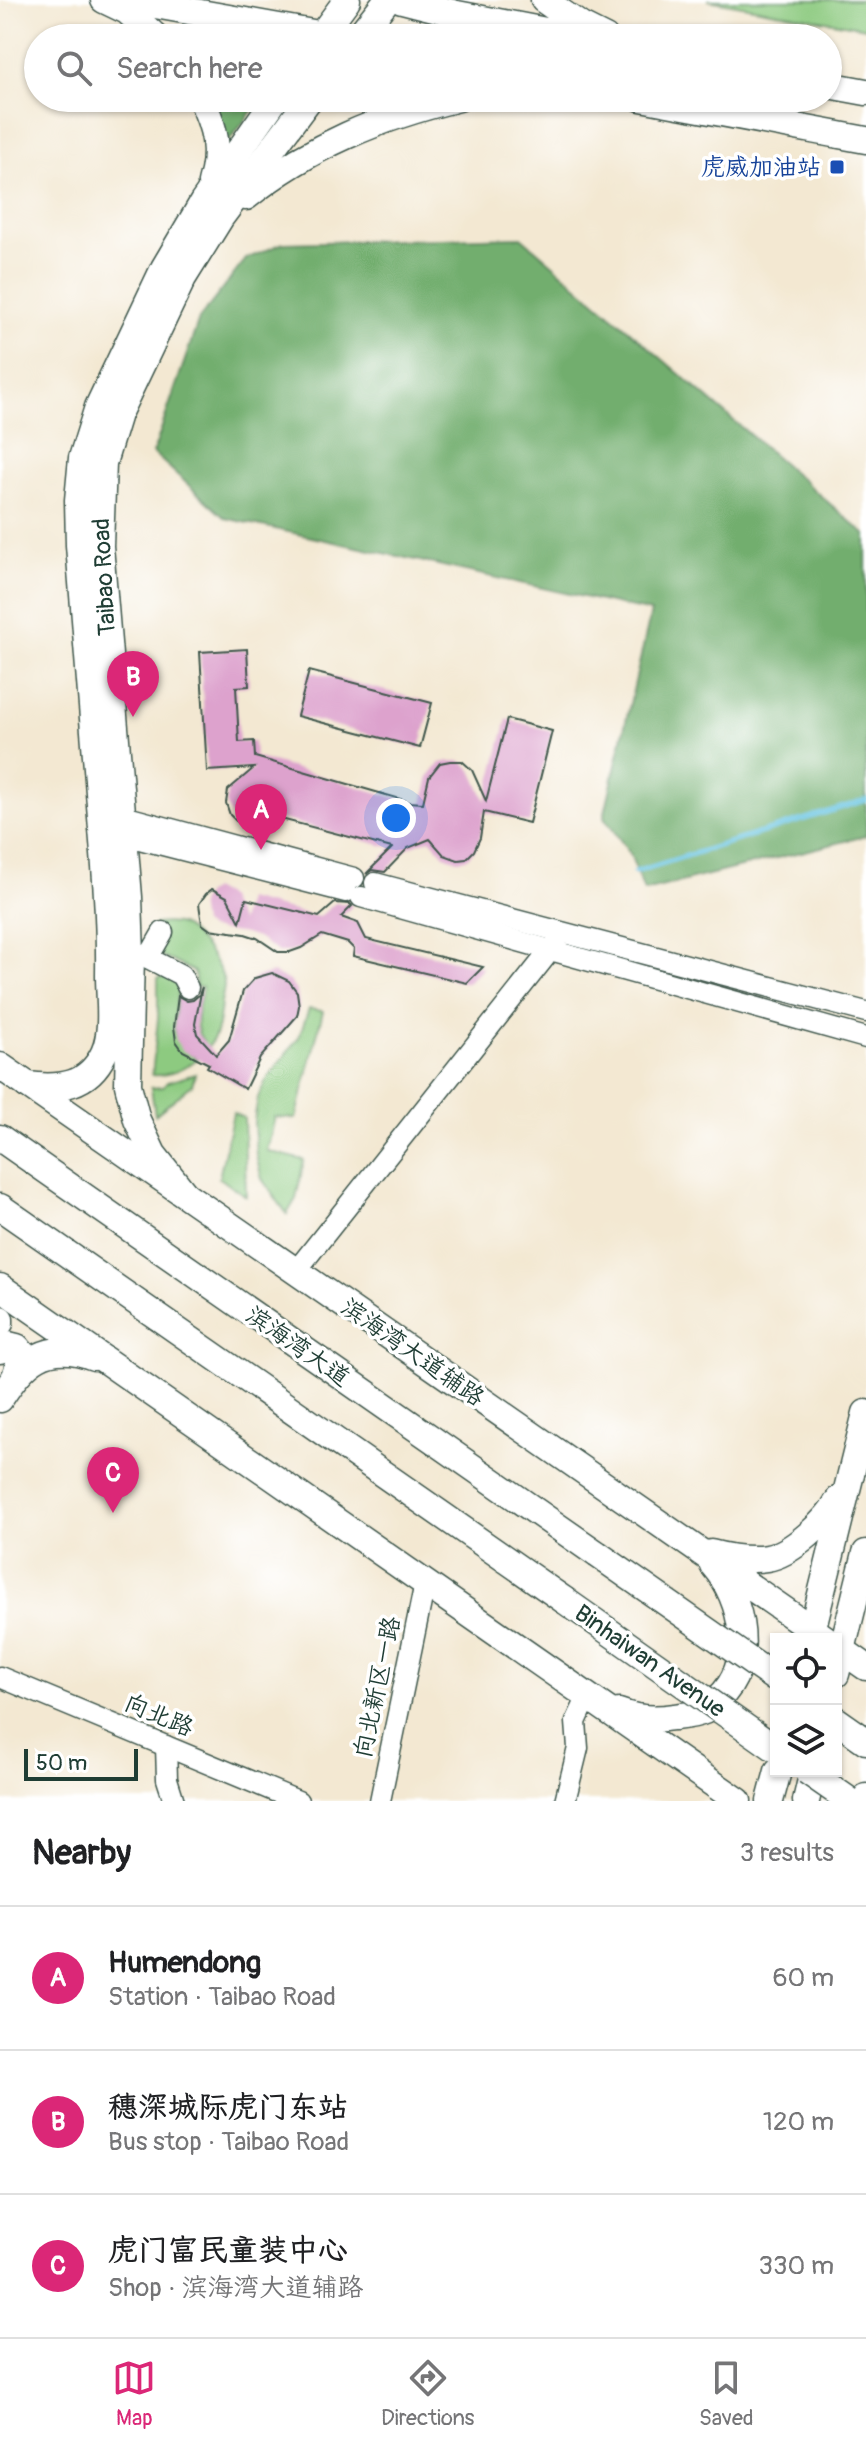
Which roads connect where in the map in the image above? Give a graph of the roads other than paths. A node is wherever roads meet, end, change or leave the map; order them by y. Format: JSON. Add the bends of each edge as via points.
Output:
{"nodes":[{"id":1,"x":104,"y":0,"type":"edge"},
{"id":2,"x":127,"y":0,"type":"edge"},
{"id":3,"x":347,"y":0,"type":"edge"},
{"id":4,"x":387,"y":0,"type":"edge"},
{"id":5,"x":402,"y":0,"type":"edge"},
{"id":6,"x":544,"y":0,"type":"edge"},
{"id":7,"x":141,"y":24,"type":"edge"},
{"id":8,"x":257,"y":24,"type":"edge"},
{"id":9,"x":335,"y":24,"type":"edge"},
{"id":10,"x":368,"y":24,"type":"edge"},
{"id":11,"x":509,"y":24,"type":"edge"},
{"id":12,"x":578,"y":24,"type":"edge"},
{"id":13,"x":842,"y":88,"type":"edge"},
{"id":14,"x":866,"y":92,"type":"edge"},
{"id":15,"x":206,"y":112,"type":"edge"},
{"id":16,"x":268,"y":112,"type":"edge"},
{"id":17,"x":298,"y":112,"type":"edge"},
{"id":18,"x":403,"y":112,"type":"edge"},
{"id":19,"x":716,"y":112,"type":"edge"},
{"id":20,"x":866,"y":140,"type":"edge"},
{"id":21,"x":212,"y":209,"type":"junction"},
{"id":22,"x":123,"y":826,"type":"junction"},
{"id":23,"x":163,"y":932,"type":"dead end"},
{"id":24,"x":557,"y":941,"type":"junction"},
{"id":25,"x":188,"y":988,"type":"dead end"},
{"id":26,"x":866,"y":1012,"type":"edge"},
{"id":27,"x":866,"y":1038,"type":"edge"},
{"id":28,"x":0,"y":1066,"type":"edge"},
{"id":29,"x":27,"y":1085,"type":"junction"},
{"id":30,"x":0,"y":1138,"type":"edge"},
{"id":31,"x":184,"y":1193,"type":"junction"},
{"id":32,"x":0,"y":1207,"type":"edge"},
{"id":33,"x":296,"y":1271,"type":"junction"},
{"id":34,"x":0,"y":1287,"type":"edge"},
{"id":35,"x":0,"y":1350,"type":"edge"},
{"id":36,"x":109,"y":1363,"type":"junction"},
{"id":37,"x":16,"y":1374,"type":"junction"},
{"id":38,"x":0,"y":1399,"type":"edge"},
{"id":39,"x":866,"y":1413,"type":"edge"},
{"id":40,"x":849,"y":1482,"type":"junction"},
{"id":41,"x":700,"y":1550,"type":"junction"},
{"id":42,"x":866,"y":1553,"type":"edge"},
{"id":43,"x":425,"y":1583,"type":"junction"},
{"id":44,"x":810,"y":1633,"type":"edge"},
{"id":45,"x":829,"y":1633,"type":"edge"},
{"id":46,"x":832,"y":1633,"type":"edge"},
{"id":47,"x":842,"y":1654,"type":"edge"},
{"id":48,"x":866,"y":1667,"type":"edge"},
{"id":49,"x":770,"y":1675,"type":"edge"},
{"id":50,"x":0,"y":1677,"type":"edge"},
{"id":51,"x":595,"y":1701,"type":"junction"},
{"id":52,"x":842,"y":1724,"type":"edge"},
{"id":53,"x":648,"y":1738,"type":"junction"},
{"id":54,"x":866,"y":1741,"type":"edge"},
{"id":55,"x":770,"y":1745,"type":"edge"},
{"id":56,"x":166,"y":1746,"type":"junction"},
{"id":57,"x":776,"y":1777,"type":"edge"},
{"id":58,"x":809,"y":1777,"type":"edge"},
{"id":59,"x":818,"y":1777,"type":"edge"},
{"id":60,"x":174,"y":1801,"type":"edge"},
{"id":61,"x":298,"y":1801,"type":"edge"},
{"id":62,"x":380,"y":1801,"type":"edge"},
{"id":63,"x":565,"y":1801,"type":"edge"},
{"id":64,"x":709,"y":1801,"type":"edge"},
{"id":65,"x":738,"y":1801,"type":"edge"},
{"id":66,"x":770,"y":1801,"type":"edge"},
{"id":67,"x":806,"y":1801,"type":"edge"},
{"id":68,"x":850,"y":1801,"type":"edge"}],
"edges":[{"from":1,"to":7,"type":"main road"},
{"from":2,"to":8,"type":"main road"},
{"from":3,"to":9,"type":"main road"},
{"from":4,"to":10,"type":"main road"},
{"from":5,"to":11,"type":"main road"},
{"from":6,"to":12,"type":"main road"},
{"from":13,"to":14,"type":"main road"},
{"from":15,"to":21,"type":"main road","via":[[218,160]]},
{"from":16,"to":21,"type":"main road","name":"Taibao Road"},
{"from":17,"to":21,"type":"main road","name":"Taibao Road"},
{"from":18,"to":21,"type":"main road","via":[[354,131]]},
{"from":19,"to":20,"type":"main road"},
{"from":21,"to":22,"type":"main road","name":"Taibao Road","via":[[118,414],[103,463],[100,546]]},
{"from":21,"to":29,"type":"main road","name":"Taibao Road","via":[[164,268],[98,407],[82,458],[79,545],[107,895],[109,1035],[104,1054],[77,1083],[53,1088]]},
{"from":22,"to":24,"type":"street"},
{"from":22,"to":31,"type":"main road","name":"Taibao Road","via":[[131,956],[128,1085],[153,1154]]},
{"from":23,"to":25,"type":"street","via":[[148,958],[181,975]]},
{"from":24,"to":26,"type":"street"},
{"from":24,"to":27,"type":"street"},
{"from":24,"to":33,"type":"street"},
{"from":28,"to":29,"type":"main road","name":"滨海湾大道辅路"},
{"from":29,"to":31,"type":"main road","name":"滨海湾大道辅路"},
{"from":30,"to":49,"type":"main road","name":"滨海湾大道","bridge":true},
{"from":31,"to":33,"type":"main road","name":"滨海湾大道辅路"},
{"from":32,"to":55,"type":"main road","name":"Binhaiwan Avenue","bridge":true},
{"from":33,"to":41,"type":"main road","name":"滨海湾大道辅路"},
{"from":34,"to":36,"type":"main road"},
{"from":35,"to":37,"type":"main road","via":[[9,1345],[22,1353]]},
{"from":36,"to":37,"type":"main road","via":[[80,1352],[51,1352]]},
{"from":36,"to":43,"type":"main road"},
{"from":37,"to":38,"type":"main road"},
{"from":39,"to":40,"type":"main road"},
{"from":40,"to":41,"type":"main road","via":[[831,1514],[803,1540],[771,1558],[739,1560]]},
{"from":40,"to":45,"type":"main road"},
{"from":41,"to":44,"type":"main road","name":"滨海湾大道辅路"},
{"from":41,"to":51,"type":"main road","via":[[722,1575],[741,1624],[743,1648],[726,1692],[706,1710],[660,1719],[632,1717]]},
{"from":42,"to":46,"type":"main road"},
{"from":43,"to":51,"type":"main road"},
{"from":43,"to":62,"type":"street","name":"向北新区一路"},
{"from":47,"to":48,"type":"main road","name":"滨海湾大道辅路"},
{"from":50,"to":56,"type":"street","name":"向北路"},
{"from":51,"to":53,"type":"main road"},
{"from":51,"to":63,"type":"street","via":[[576,1722],[578,1748]]},
{"from":52,"to":54,"type":"main road"},
{"from":53,"to":64,"type":"main road"},
{"from":53,"to":65,"type":"main road"},
{"from":56,"to":60,"type":"street"},
{"from":56,"to":61,"type":"street","name":"向北路"},
{"from":57,"to":66,"type":"main road"},
{"from":58,"to":67,"type":"main road"},
{"from":59,"to":68,"type":"main road","bridge":true}]}
